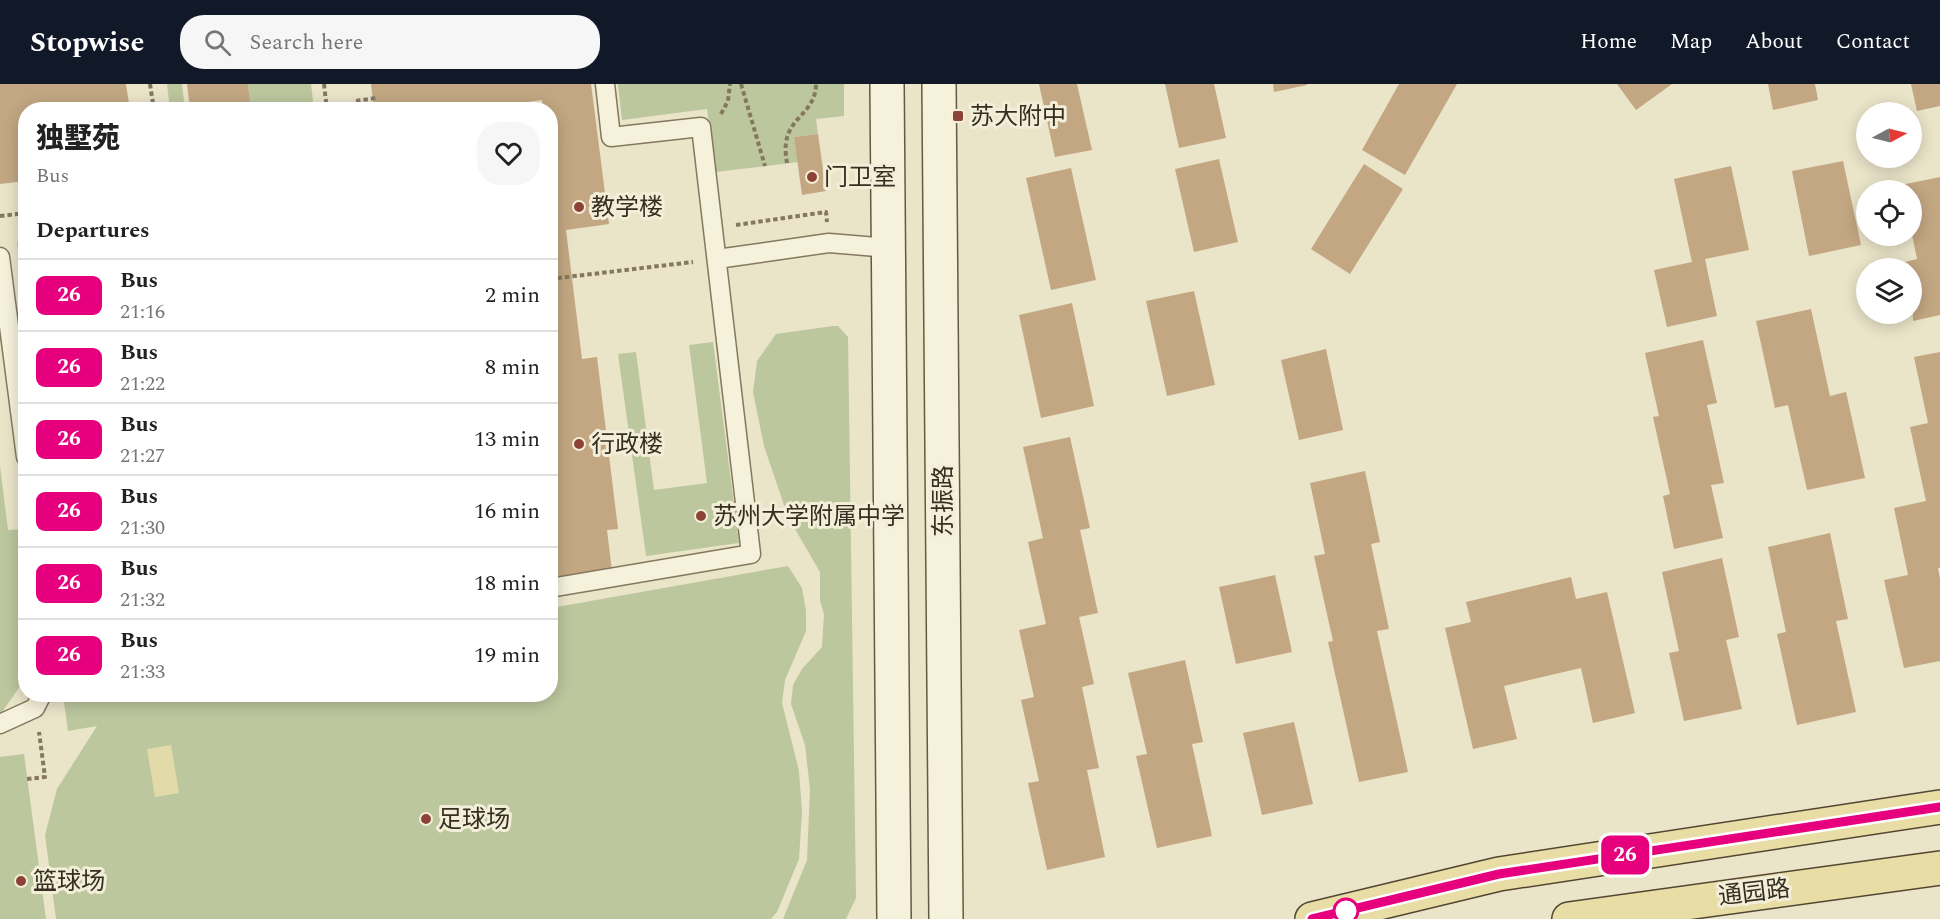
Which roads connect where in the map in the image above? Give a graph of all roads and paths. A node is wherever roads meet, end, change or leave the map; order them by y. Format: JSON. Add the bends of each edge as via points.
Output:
{"nodes":[{"id":1,"x":150,"y":84,"type":"edge"},
{"id":2,"x":324,"y":84,"type":"edge"},
{"id":3,"x":605,"y":84,"type":"edge"},
{"id":4,"x":730,"y":84,"type":"edge"},
{"id":5,"x":741,"y":84,"type":"edge"},
{"id":6,"x":816,"y":84,"type":"edge"},
{"id":7,"x":887,"y":84,"type":"edge"},
{"id":8,"x":939,"y":84,"type":"edge"},
{"id":9,"x":376,"y":98,"type":"dead end"},
{"id":10,"x":356,"y":101,"type":"dead end"},
{"id":11,"x":153,"y":102,"type":"edge"},
{"id":12,"x":326,"y":102,"type":"edge"},
{"id":13,"x":719,"y":118,"type":"dead end"},
{"id":14,"x":787,"y":163,"type":"dead end"},
{"id":15,"x":765,"y":166,"type":"dead end"},
{"id":16,"x":18,"y":214,"type":"edge"},
{"id":17,"x":0,"y":216,"type":"edge"},
{"id":18,"x":714,"y":228,"type":"junction"},
{"id":19,"x":829,"y":243,"type":"junction"},
{"id":20,"x":889,"y":248,"type":"junction"},
{"id":21,"x":0,"y":257,"type":"edge"},
{"id":22,"x":717,"y":259,"type":"junction"},
{"id":23,"x":558,"y":278,"type":"edge"},
{"id":24,"x":18,"y":395,"type":"edge"},
{"id":25,"x":558,"y":587,"type":"edge"},
{"id":26,"x":37,"y":702,"type":"edge"},
{"id":27,"x":39,"y":702,"type":"edge"},
{"id":28,"x":0,"y":724,"type":"edge"},
{"id":29,"x":27,"y":779,"type":"dead end"},
{"id":30,"x":1940,"y":807,"type":"edge"},
{"id":31,"x":1940,"y":868,"type":"edge"},
{"id":32,"x":894,"y":919,"type":"edge"},
{"id":33,"x":946,"y":919,"type":"edge"},
{"id":34,"x":1312,"y":919,"type":"edge"},
{"id":35,"x":1569,"y":919,"type":"edge"}],
"edges":[{"from":1,"to":11,"type":"path"},
{"from":2,"to":12,"type":"path"},
{"from":3,"to":18,"type":"lane","via":[[611,137],[701,127]]},
{"from":4,"to":13,"type":"path","via":[[728,101]]},
{"from":5,"to":15,"type":"path"},
{"from":6,"to":14,"type":"path","via":[[813,104],[791,127],[786,142]]},
{"from":7,"to":20,"type":"main road"},
{"from":8,"to":33,"type":"main road","name":"东振路"},
{"from":9,"to":10,"type":"path"},
{"from":16,"to":17,"type":"path"},
{"from":18,"to":19,"type":"path","via":[[826,212]]},
{"from":18,"to":22,"type":"lane"},
{"from":19,"to":20,"type":"lane"},
{"from":19,"to":22,"type":"lane"},
{"from":20,"to":32,"type":"main road"},
{"from":21,"to":24,"type":"lane"},
{"from":22,"to":23,"type":"path"},
{"from":22,"to":25,"type":"lane","via":[[751,554]]},
{"from":26,"to":28,"type":"lane"},
{"from":27,"to":29,"type":"path","via":[[45,777]]},
{"from":30,"to":34,"type":"main road","via":[[1499,874]]},
{"from":31,"to":35,"type":"main road","name":"通园路"}]}
